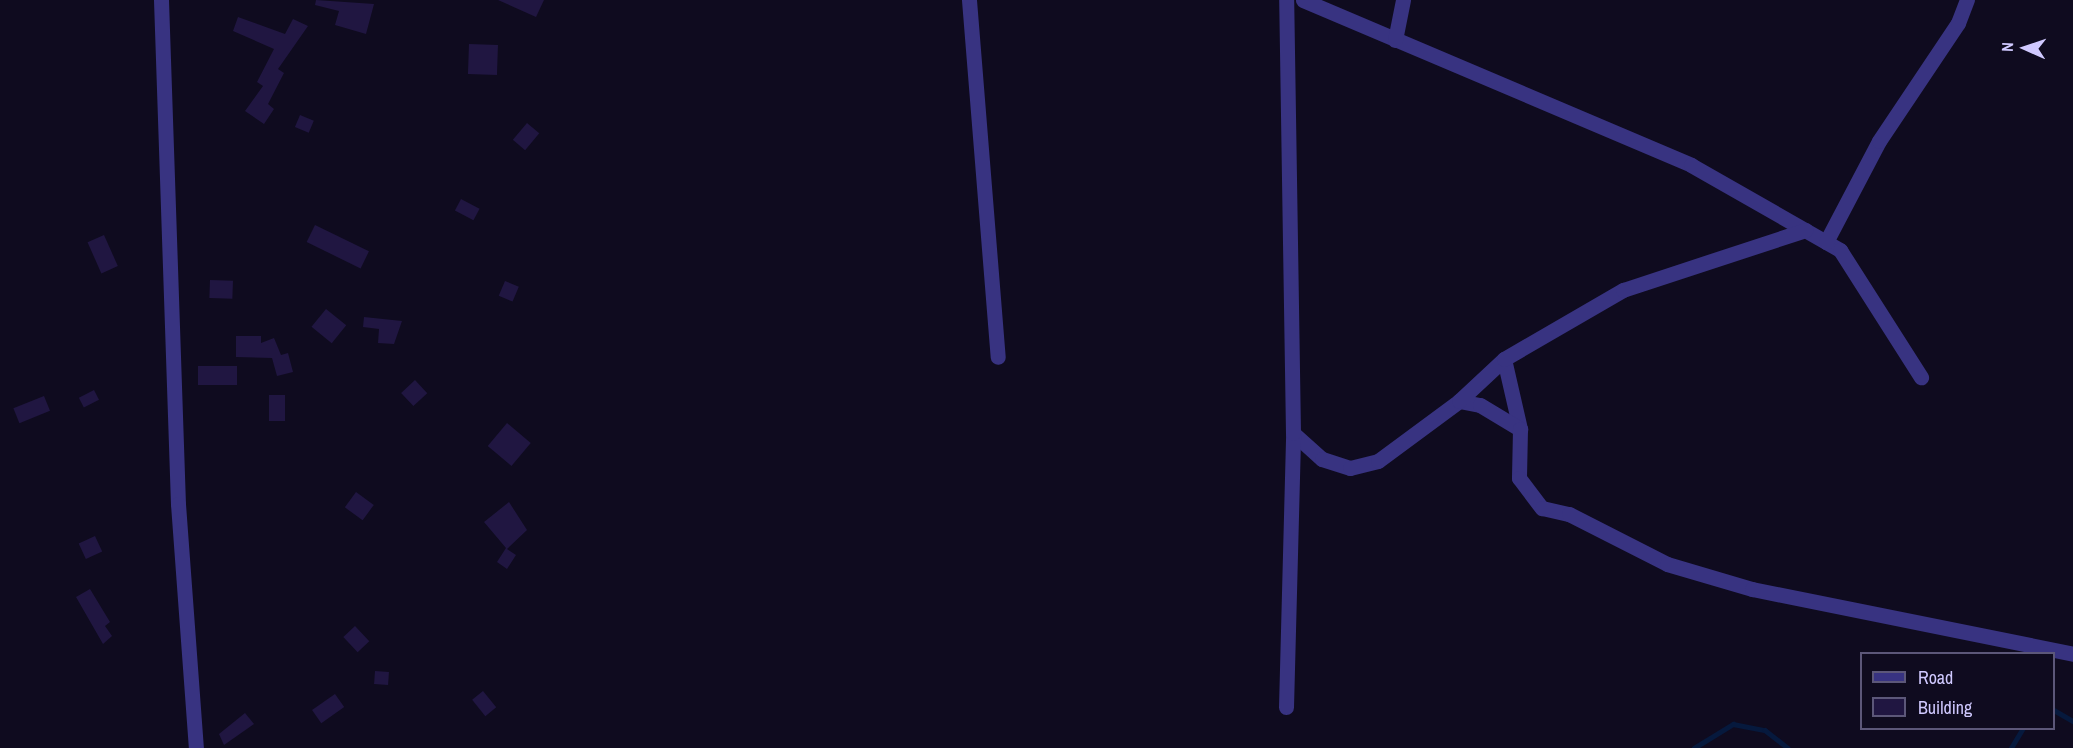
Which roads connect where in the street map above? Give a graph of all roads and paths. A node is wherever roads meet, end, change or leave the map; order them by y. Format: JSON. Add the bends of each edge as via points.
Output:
{"nodes":[{"id":1,"x":161,"y":0,"type":"edge"},
{"id":2,"x":969,"y":0,"type":"edge"},
{"id":3,"x":1286,"y":0,"type":"edge"},
{"id":4,"x":1303,"y":0,"type":"edge"},
{"id":5,"x":1403,"y":0,"type":"edge"},
{"id":6,"x":1967,"y":0,"type":"edge"},
{"id":7,"x":1395,"y":40,"type":"junction"},
{"id":8,"x":1804,"y":230,"type":"junction"},
{"id":9,"x":1826,"y":242,"type":"junction"},
{"id":10,"x":998,"y":357,"type":"dead end"},
{"id":11,"x":1504,"y":359,"type":"junction"},
{"id":12,"x":1921,"y":377,"type":"dead end"},
{"id":13,"x":1459,"y":401,"type":"junction"},
{"id":14,"x":1520,"y":429,"type":"junction"},
{"id":15,"x":1293,"y":433,"type":"junction"},
{"id":16,"x":2073,"y":654,"type":"edge"},
{"id":17,"x":1286,"y":707,"type":"dead end"},
{"id":18,"x":196,"y":748,"type":"edge"}],
"edges":[{"from":1,"to":18,"type":"street","via":[[178,504]]},
{"from":2,"to":10,"type":"street"},
{"from":3,"to":15,"type":"street"},
{"from":4,"to":7,"type":"street"},
{"from":5,"to":7,"type":"street"},
{"from":6,"to":9,"type":"street","via":[[1958,23],[1879,141]]},
{"from":7,"to":8,"type":"street","via":[[1691,165]]},
{"from":8,"to":9,"type":"street"},
{"from":8,"to":11,"type":"street","via":[[1623,290]]},
{"from":9,"to":12,"type":"street","via":[[1840,250]]},
{"from":11,"to":13,"type":"street"},
{"from":11,"to":14,"type":"street"},
{"from":13,"to":14,"type":"street","via":[[1480,405]]},
{"from":13,"to":15,"type":"street","via":[[1378,461],[1350,468],[1322,459]]},
{"from":14,"to":16,"type":"street","via":[[1519,478],[1542,508],[1569,514],[1667,564],[1752,589]]},
{"from":15,"to":17,"type":"street"}]}
